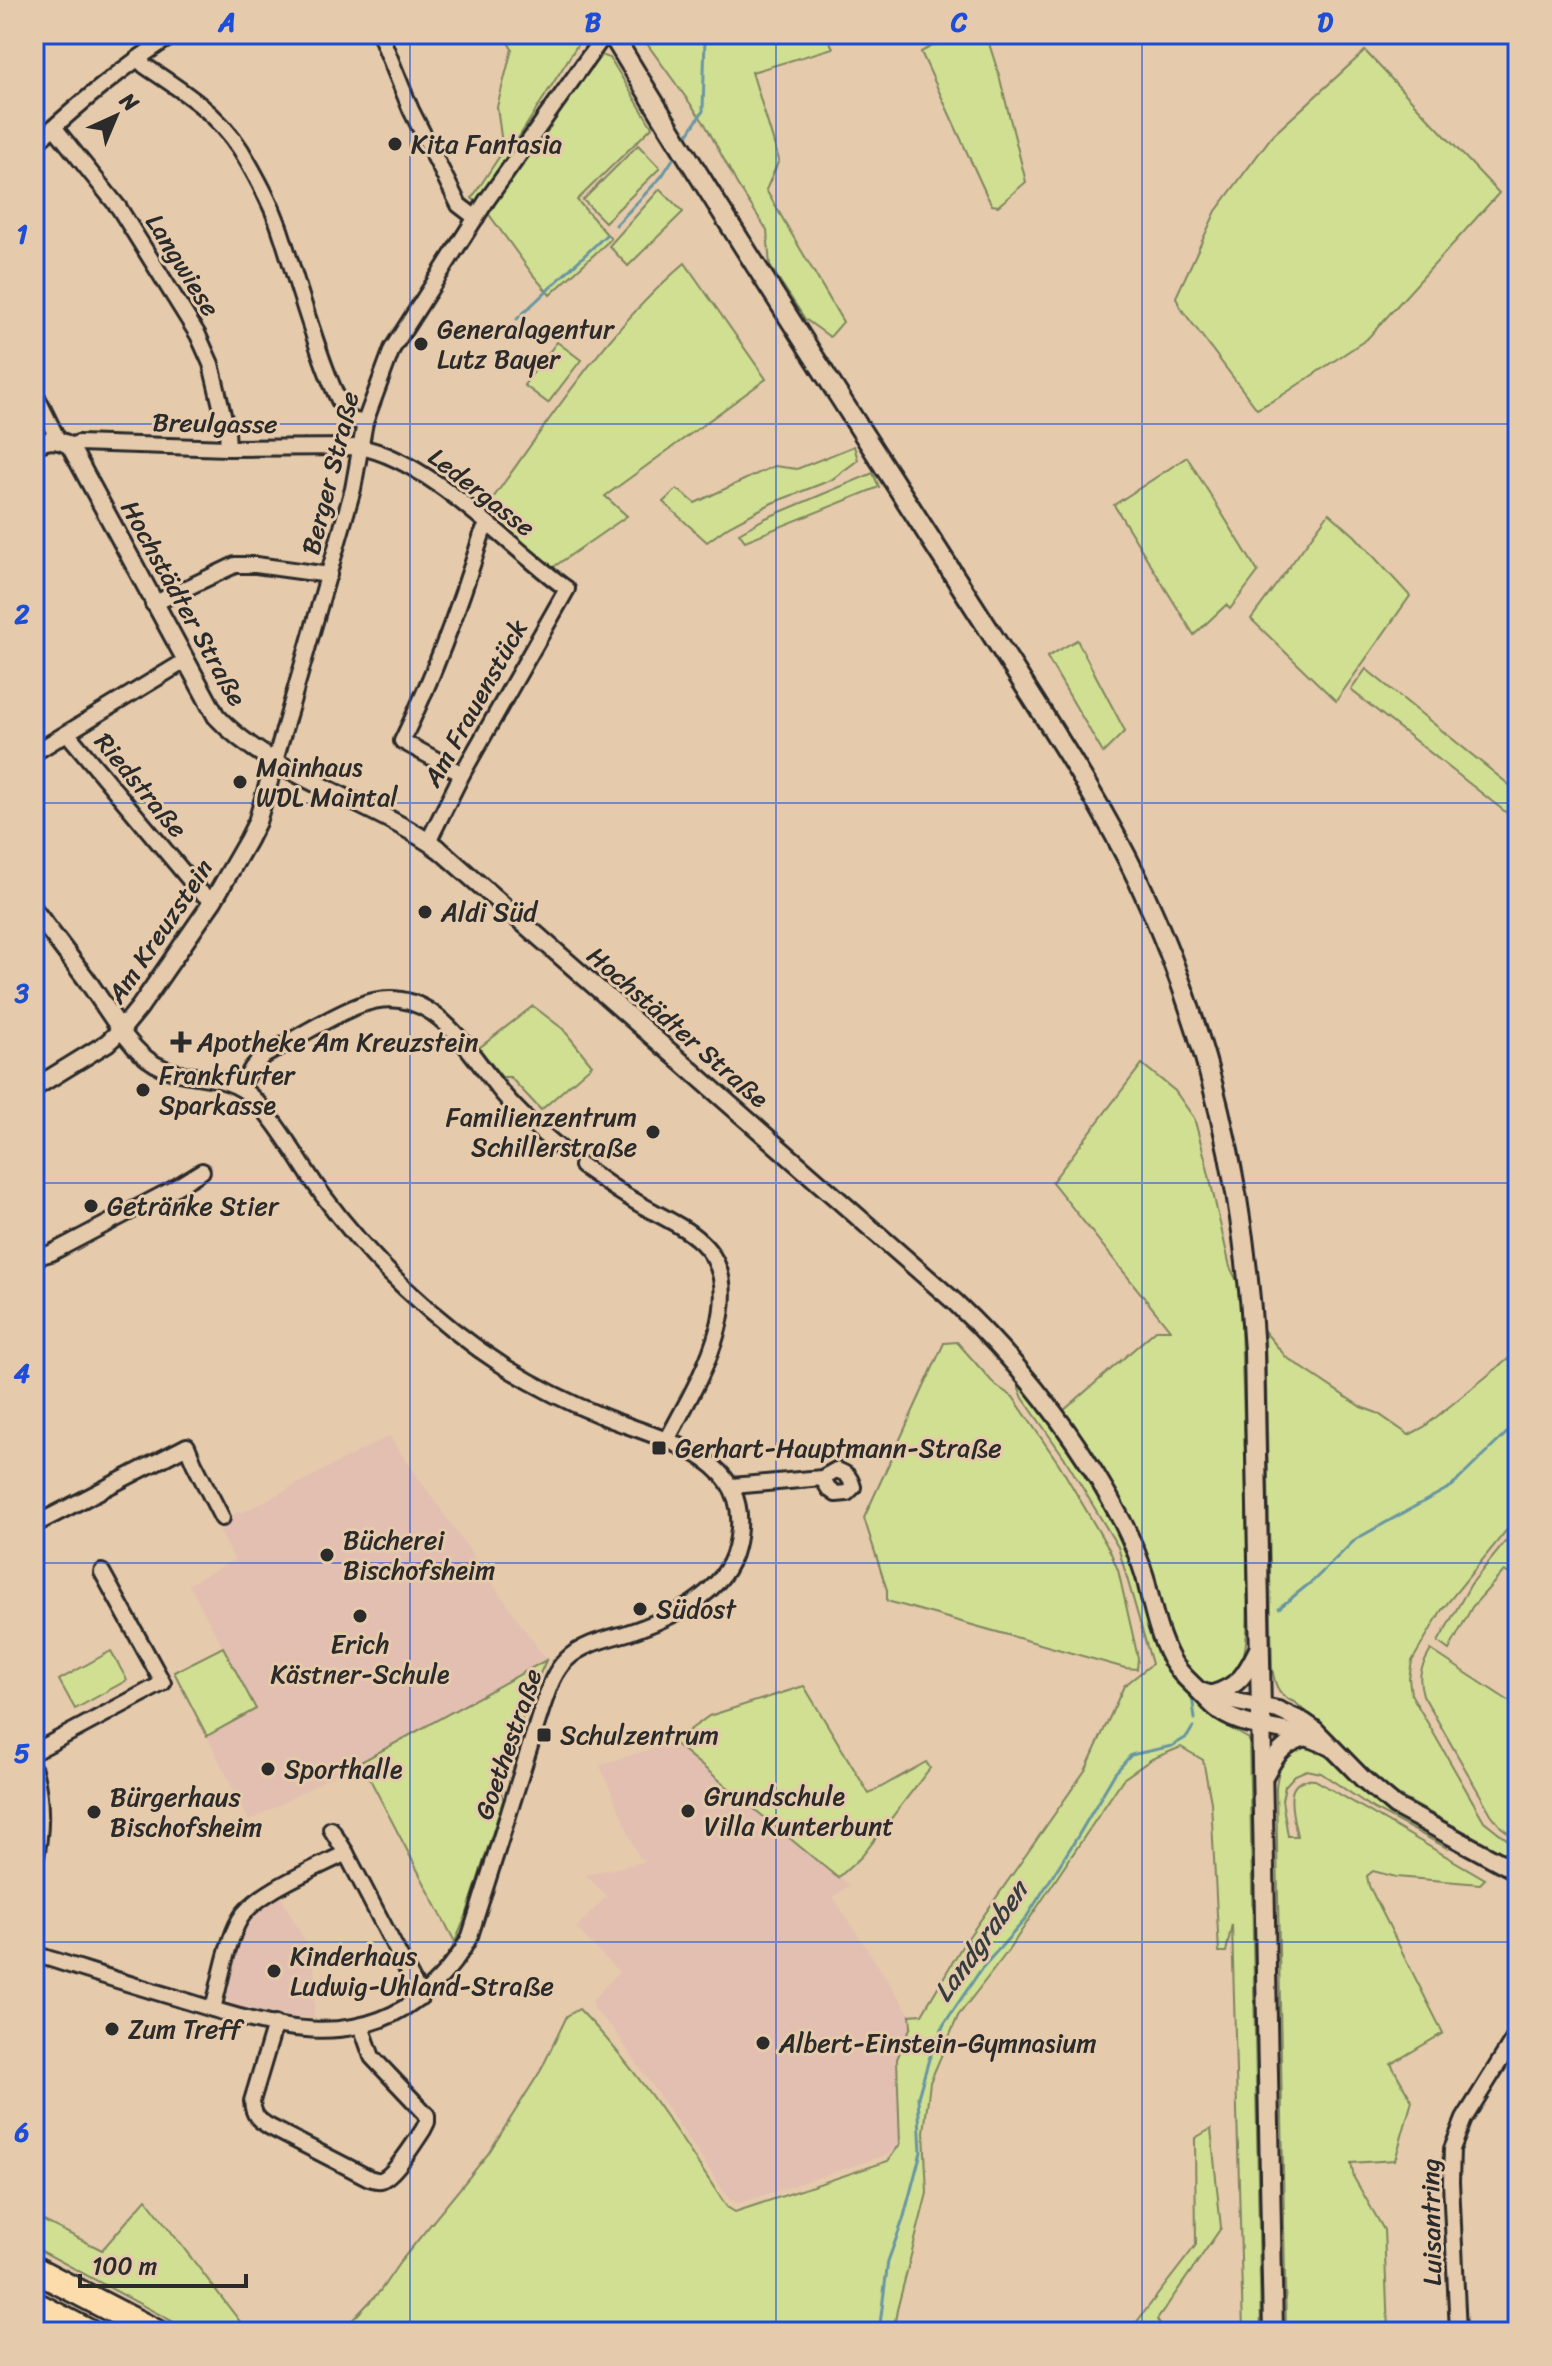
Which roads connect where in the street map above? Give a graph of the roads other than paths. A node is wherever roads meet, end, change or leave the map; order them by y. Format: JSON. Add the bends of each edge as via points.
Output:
{"nodes":[{"id":1,"x":175,"y":34,"type":"edge"},
{"id":2,"x":380,"y":34,"type":"edge"},
{"id":3,"x":605,"y":34,"type":"edge"},
{"id":4,"x":617,"y":42,"type":"edge"},
{"id":5,"x":138,"y":59,"type":"junction"},
{"id":6,"x":54,"y":127,"type":"junction"},
{"id":7,"x":34,"y":145,"type":"edge"},
{"id":8,"x":476,"y":218,"type":"junction"},
{"id":9,"x":34,"y":391,"type":"edge"},
{"id":10,"x":365,"y":422,"type":"junction"},
{"id":11,"x":34,"y":446,"type":"edge"},
{"id":12,"x":67,"y":447,"type":"junction"},
{"id":13,"x":360,"y":447,"type":"junction"},
{"id":14,"x":228,"y":448,"type":"junction"},
{"id":15,"x":488,"y":524,"type":"junction"},
{"id":16,"x":329,"y":575,"type":"junction"},
{"id":17,"x":567,"y":589,"type":"joint"},
{"id":18,"x":153,"y":604,"type":"junction"},
{"id":19,"x":185,"y":661,"type":"junction"},
{"id":20,"x":67,"y":733,"type":"junction"},
{"id":21,"x":34,"y":752,"type":"edge"},
{"id":22,"x":275,"y":761,"type":"junction"},
{"id":23,"x":462,"y":774,"type":"junction"},
{"id":24,"x":428,"y":842,"type":"junction"},
{"id":25,"x":213,"y":901,"type":"junction"},
{"id":26,"x":34,"y":910,"type":"edge"},
{"id":27,"x":121,"y":1030,"type":"junction"},
{"id":28,"x":34,"y":1088,"type":"edge"},
{"id":29,"x":240,"y":1088,"type":"junction"},
{"id":30,"x":561,"y":1149,"type":"dead end"},
{"id":31,"x":582,"y":1166,"type":"dead end"},
{"id":32,"x":202,"y":1171,"type":"dead end"},
{"id":33,"x":34,"y":1258,"type":"edge"},
{"id":34,"x":667,"y":1440,"type":"junction"},
{"id":35,"x":822,"y":1478,"type":"dead end"},
{"id":36,"x":732,"y":1486,"type":"junction"},
{"id":37,"x":222,"y":1518,"type":"dead end"},
{"id":38,"x":34,"y":1525,"type":"edge"},
{"id":39,"x":102,"y":1572,"type":"dead end"},
{"id":40,"x":1260,"y":1645,"type":"junction"},
{"id":41,"x":1206,"y":1692,"type":"junction"},
{"id":42,"x":1261,"y":1706,"type":"junction"},
{"id":43,"x":1262,"y":1728,"type":"junction"},
{"id":44,"x":1306,"y":1737,"type":"junction"},
{"id":45,"x":1331,"y":1747,"type":"junction"},
{"id":46,"x":34,"y":1752,"type":"edge"},
{"id":47,"x":34,"y":1770,"type":"edge"},
{"id":48,"x":1263,"y":1778,"type":"junction"},
{"id":49,"x":331,"y":1829,"type":"dead end"},
{"id":50,"x":346,"y":1853,"type":"junction"},
{"id":51,"x":34,"y":1866,"type":"edge"},
{"id":52,"x":1518,"y":1872,"type":"edge"},
{"id":53,"x":34,"y":1954,"type":"edge"},
{"id":54,"x":421,"y":1997,"type":"junction"},
{"id":55,"x":213,"y":2009,"type":"junction"},
{"id":56,"x":275,"y":2024,"type":"junction"},
{"id":57,"x":361,"y":2026,"type":"junction"},
{"id":58,"x":1516,"y":2039,"type":"edge"},
{"id":59,"x":34,"y":2269,"type":"edge"},
{"id":60,"x":34,"y":2304,"type":"edge"},
{"id":61,"x":88,"y":2332,"type":"edge"},
{"id":62,"x":155,"y":2332,"type":"edge"},
{"id":63,"x":1273,"y":2332,"type":"edge"},
{"id":64,"x":1458,"y":2332,"type":"edge"}],
"edges":[{"from":1,"to":5,"type":"street"},
{"from":2,"to":8,"type":"street","via":[[459,205]]},
{"from":3,"to":8,"type":"street","name":"Berger Straße"},
{"from":4,"to":40,"type":"main road","via":[[1056,735],[1138,879],[1176,967],[1214,1085],[1243,1233],[1254,1350]]},
{"from":5,"to":6,"type":"street"},
{"from":5,"to":10,"type":"street","via":[[203,107],[241,151],[273,211],[330,380],[346,414]]},
{"from":6,"to":7,"type":"street"},
{"from":6,"to":14,"type":"street","name":"Langwiese","via":[[119,208],[198,335],[211,364]]},
{"from":8,"to":10,"type":"street","name":"Berger Straße","via":[[392,349]]},
{"from":9,"to":12,"type":"street"},
{"from":10,"to":13,"type":"street","name":"Berger Straße"},
{"from":11,"to":12,"type":"street","name":"Breulgasse","via":[[43,441]]},
{"from":12,"to":14,"type":"street","name":"Breulgasse","via":[[78,443]]},
{"from":12,"to":18,"type":"street","name":"Hochstädter Straße"},
{"from":13,"to":14,"type":"street","name":"Breulgasse"},
{"from":13,"to":15,"type":"street","name":"Ledergasse","via":[[409,466]]},
{"from":13,"to":16,"type":"street","name":"Berger Straße"},
{"from":15,"to":17,"type":"street","name":"Ledergasse"},
{"from":15,"to":23,"type":"street","via":[[438,662],[402,741]]},
{"from":16,"to":18,"type":"street","via":[[235,565]]},
{"from":16,"to":22,"type":"street","name":"Berger Straße"},
{"from":17,"to":23,"type":"street","name":"Am Frauenstück"},
{"from":18,"to":19,"type":"street","name":"Hochstädter Straße"},
{"from":19,"to":20,"type":"street"},
{"from":19,"to":22,"type":"street","name":"Hochstädter Straße","via":[[216,716]]},
{"from":20,"to":21,"type":"street"},
{"from":20,"to":25,"type":"street","name":"Riedstraße","via":[[199,891]]},
{"from":22,"to":24,"type":"street","name":"Hochstädter Straße"},
{"from":22,"to":25,"type":"street","name":"Am Kreuzstein","via":[[257,822]]},
{"from":23,"to":24,"type":"street","name":"Am Frauenstück"},
{"from":24,"to":41,"type":"street","name":"Hochstädter Straße","via":[[996,1342],[1052,1409],[1098,1478],[1135,1549],[1170,1657],[1184,1677]]},
{"from":25,"to":27,"type":"street","name":"Am Kreuzstein"},
{"from":26,"to":27,"type":"street"},
{"from":27,"to":28,"type":"street","name":"Am Kreuzstein"},
{"from":27,"to":29,"type":"street","via":[[157,1066]]},
{"from":29,"to":30,"type":"street","via":[[262,1057],[345,1012],[371,1002],[400,1000],[445,1022],[505,1097]]},
{"from":29,"to":34,"type":"street","via":[[267,1115],[358,1240],[448,1326],[550,1391]]},
{"from":31,"to":34,"type":"street","via":[[694,1236],[717,1265],[722,1294],[716,1334]]},
{"from":32,"to":33,"type":"street"},
{"from":34,"to":36,"type":"street","via":[[702,1457]]},
{"from":35,"to":36,"type":"street"},
{"from":36,"to":54,"type":"street","name":"Goethestraße","via":[[739,1517],[736,1547],[714,1585],[673,1614],[581,1649],[554,1676],[470,1936]]},
{"from":37,"to":38,"type":"street","via":[[187,1446]]},
{"from":39,"to":46,"type":"street","via":[[163,1683]]},
{"from":40,"to":41,"type":"street","via":[[1238,1683]]},
{"from":40,"to":42,"type":"main road"},
{"from":41,"to":42,"type":"street"},
{"from":41,"to":43,"type":"street","name":"Hochstädter Straße","via":[[1222,1713]]},
{"from":42,"to":43,"type":"main road"},
{"from":42,"to":45,"type":"street","via":[[1304,1722]]},
{"from":43,"to":44,"type":"street","name":"Hochstädter Straße"},
{"from":43,"to":48,"type":"main road"},
{"from":44,"to":45,"type":"street","name":"Hochstädter Straße"},
{"from":44,"to":48,"type":"street","via":[[1280,1751]]},
{"from":45,"to":52,"type":"street","via":[[1395,1806]]},
{"from":47,"to":51,"type":"street","via":[[41,1836]]},
{"from":48,"to":63,"type":"main road"},
{"from":49,"to":50,"type":"street"},
{"from":50,"to":54,"type":"street"},
{"from":50,"to":55,"type":"street","via":[[269,1893],[246,1911],[235,1930]]},
{"from":53,"to":55,"type":"street","name":"Goethestraße"},
{"from":54,"to":57,"type":"street","name":"Goethestraße"},
{"from":55,"to":56,"type":"street","name":"Goethestraße"},
{"from":56,"to":57,"type":"street","name":"Goethestraße","via":[[319,2031]]},
{"from":56,"to":57,"type":"street","via":[[253,2113],[270,2127],[378,2180],[391,2173],[423,2130],[427,2115],[372,2057]]},
{"from":58,"to":64,"type":"street","name":"Luisantring","via":[[1464,2119],[1452,2149]]},
{"from":59,"to":62,"type":"highway"},
{"from":60,"to":61,"type":"highway"}]}
